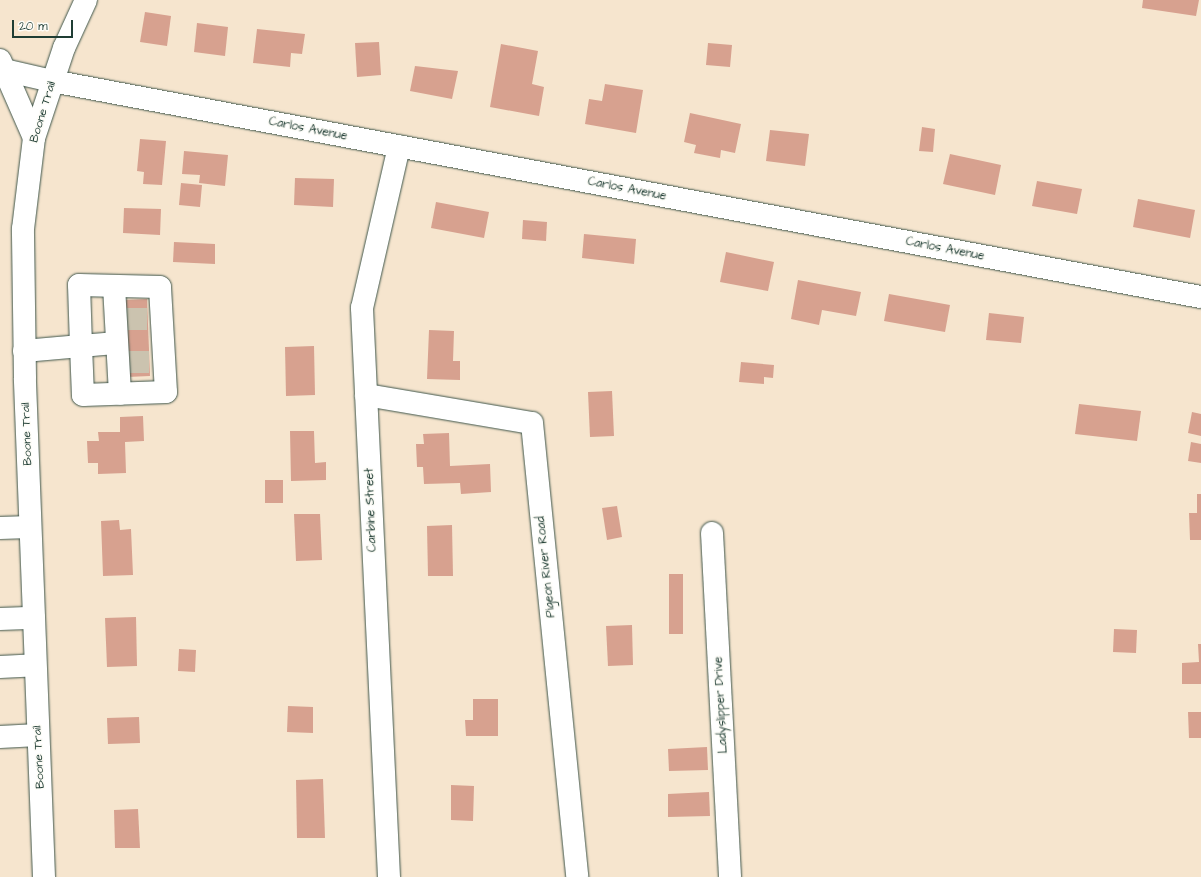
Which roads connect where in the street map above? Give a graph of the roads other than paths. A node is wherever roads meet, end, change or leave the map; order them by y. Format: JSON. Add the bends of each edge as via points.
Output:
{"nodes":[{"id":1,"x":86,"y":0,"type":"edge"},
{"id":2,"x":2,"y":65,"type":"edge"},
{"id":3,"x":52,"y":81,"type":"junction"},
{"id":4,"x":34,"y":138,"type":"junction"},
{"id":5,"x":399,"y":146,"type":"junction"},
{"id":6,"x":114,"y":286,"type":"junction"},
{"id":7,"x":1201,"y":296,"type":"edge"},
{"id":8,"x":81,"y":346,"type":"junction"},
{"id":9,"x":24,"y":351,"type":"junction"},
{"id":10,"x":121,"y":356,"type":"junction"},
{"id":11,"x":120,"y":394,"type":"junction"},
{"id":12,"x":366,"y":394,"type":"junction"},
{"id":13,"x":30,"y":527,"type":"junction"},
{"id":14,"x":0,"y":528,"type":"edge"},
{"id":15,"x":712,"y":533,"type":"dead end"},
{"id":16,"x":34,"y":618,"type":"junction"},
{"id":17,"x":0,"y":619,"type":"edge"},
{"id":18,"x":35,"y":665,"type":"junction"},
{"id":19,"x":0,"y":667,"type":"edge"},
{"id":20,"x":38,"y":735,"type":"junction"},
{"id":21,"x":0,"y":737,"type":"edge"},
{"id":22,"x":44,"y":877,"type":"edge"},
{"id":23,"x":389,"y":877,"type":"edge"},
{"id":24,"x":578,"y":877,"type":"edge"},
{"id":25,"x":730,"y":877,"type":"edge"}],
"edges":[{"from":1,"to":3,"type":"street","name":"Boone Trail"},
{"from":2,"to":3,"type":"street","name":"Carlos Avenue"},
{"from":2,"to":4,"type":"street"},
{"from":3,"to":4,"type":"street","name":"Boone Trail"},
{"from":3,"to":5,"type":"street","name":"Carlos Avenue"},
{"from":4,"to":9,"type":"street","name":"Boone Trail","via":[[23,229]]},
{"from":5,"to":7,"type":"street","name":"Carlos Avenue"},
{"from":5,"to":12,"type":"street","name":"Carbine Street","via":[[362,308]]},
{"from":6,"to":8,"type":"street","via":[[79,285]]},
{"from":6,"to":10,"type":"street","via":[[120,318]]},
{"from":6,"to":11,"type":"street","via":[[160,287],[155,318],[156,361],[166,392]]},
{"from":8,"to":9,"type":"street"},
{"from":8,"to":10,"type":"street"},
{"from":8,"to":11,"type":"street","via":[[83,395]]},
{"from":9,"to":13,"type":"street","name":"Boone Trail"},
{"from":10,"to":11,"type":"street"},
{"from":12,"to":23,"type":"street","name":"Carbine Street"},
{"from":12,"to":24,"type":"street","name":"Pigeon River Road","via":[[532,424]]},
{"from":13,"to":14,"type":"street"},
{"from":13,"to":16,"type":"street","name":"Boone Trail"},
{"from":15,"to":25,"type":"street","name":"Ladyslipper Drive"},
{"from":16,"to":17,"type":"street"},
{"from":16,"to":18,"type":"street","name":"Boone Trail"},
{"from":18,"to":19,"type":"street"},
{"from":18,"to":20,"type":"street","name":"Boone Trail"},
{"from":20,"to":21,"type":"street"},
{"from":20,"to":22,"type":"street","name":"Boone Trail"}]}
